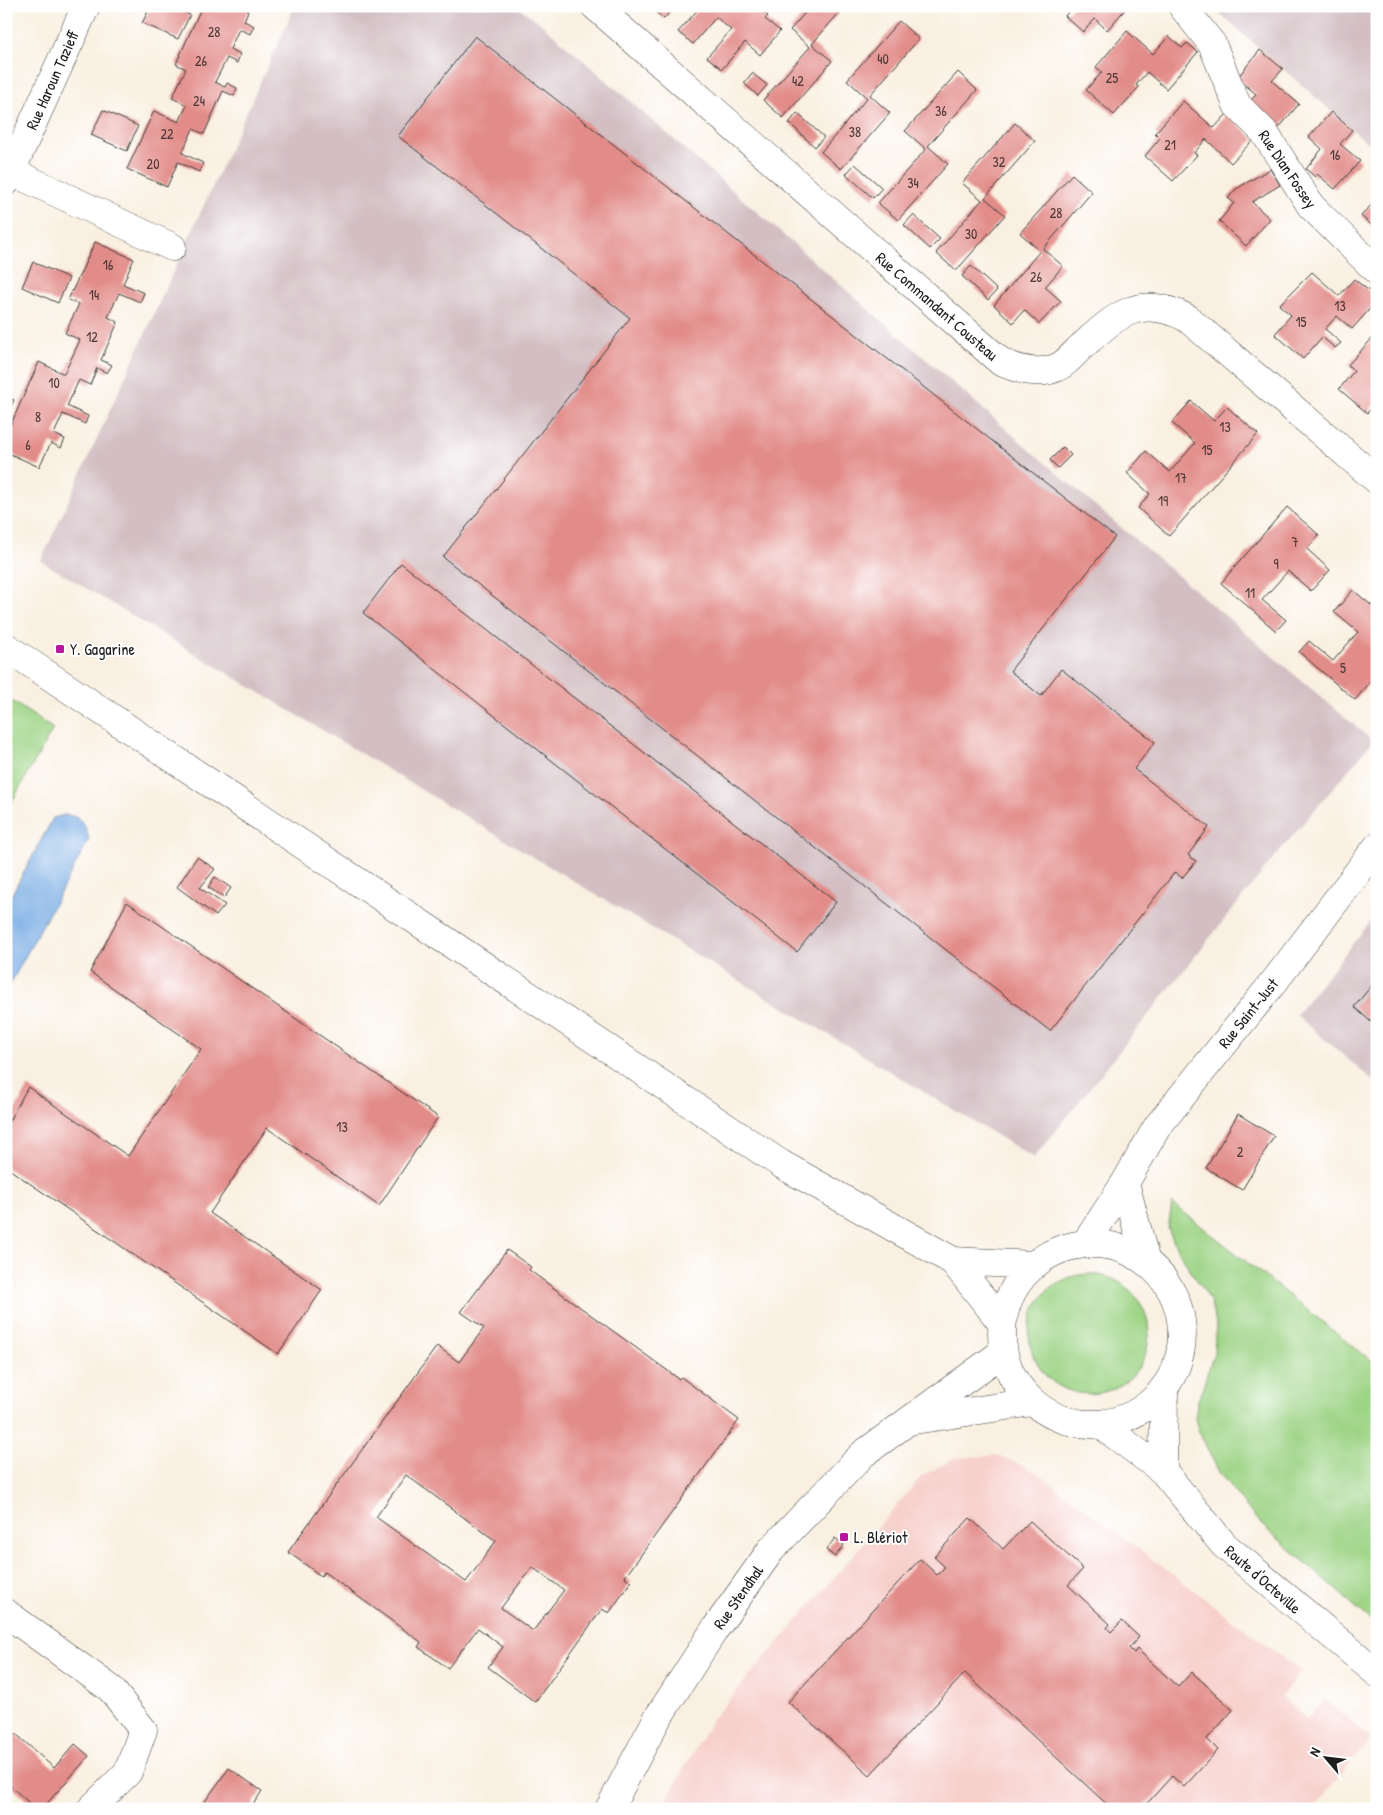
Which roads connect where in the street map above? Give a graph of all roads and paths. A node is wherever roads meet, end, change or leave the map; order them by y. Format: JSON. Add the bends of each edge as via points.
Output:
{"nodes":[{"id":1,"x":86,"y":6,"type":"edge"},
{"id":2,"x":595,"y":6,"type":"edge"},
{"id":3,"x":1182,"y":6,"type":"edge"},
{"id":4,"x":8,"y":174,"type":"edge"},
{"id":5,"x":172,"y":247,"type":"dead end"},
{"id":6,"x":1377,"y":271,"type":"edge"},
{"id":7,"x":1377,"y":480,"type":"edge"},
{"id":8,"x":6,"y":647,"type":"edge"},
{"id":9,"x":1377,"y":847,"type":"edge"},
{"id":10,"x":1125,"y":1183,"type":"junction"},
{"id":11,"x":1085,"y":1244,"type":"junction"},
{"id":12,"x":953,"y":1262,"type":"junction"},
{"id":13,"x":1146,"y":1262,"type":"junction"},
{"id":14,"x":1034,"y":1265,"type":"junction"},
{"id":15,"x":1002,"y":1323,"type":"junction"},
{"id":16,"x":1003,"y":1352,"type":"junction"},
{"id":17,"x":1164,"y":1388,"type":"junction"},
{"id":18,"x":1032,"y":1402,"type":"junction"},
{"id":19,"x":910,"y":1421,"type":"junction"},
{"id":20,"x":1100,"y":1424,"type":"junction"},
{"id":21,"x":1163,"y":1471,"type":"junction"},
{"id":22,"x":6,"y":1613,"type":"edge"},
{"id":23,"x":1377,"y":1673,"type":"edge"},
{"id":24,"x":91,"y":1809,"type":"edge"},
{"id":25,"x":609,"y":1809,"type":"edge"}],
"edges":[{"from":1,"to":4,"type":"street","name":"Rue Haroun Tazieff"},
{"from":2,"to":7,"type":"street","name":"Rue Commandant Cousteau","via":[[1001,362],[1028,371],[1060,366],[1110,322],[1145,306],[1168,308],[1187,318]]},
{"from":3,"to":6,"type":"street","name":"Rue Dian Fossey","via":[[1212,44],[1237,105],[1264,132],[1311,206]]},
{"from":4,"to":5,"type":"street"},
{"from":8,"to":12,"type":"street","via":[[780,1164]]},
{"from":9,"to":10,"type":"street","name":"Rue Saint-Just","via":[[1157,1128]]},
{"from":10,"to":11,"type":"street","name":"Rue Saint-Just"},
{"from":10,"to":13,"type":"street"},
{"from":11,"to":13,"type":"street","via":[[1127,1251]]},
{"from":11,"to":14,"type":"street","via":[[1058,1251]]},
{"from":12,"to":14,"type":"street"},
{"from":12,"to":15,"type":"street"},
{"from":13,"to":17,"type":"street","via":[[1166,1282],[1178,1308],[1182,1336],[1177,1363]]},
{"from":14,"to":15,"type":"street","via":[[1019,1281],[1008,1301]]},
{"from":15,"to":16,"type":"street"},
{"from":16,"to":18,"type":"street","via":[[1013,1379]]},
{"from":16,"to":19,"type":"street","name":"Rue Stendhal"},
{"from":17,"to":20,"type":"street","via":[[1146,1406],[1124,1418]]},
{"from":17,"to":21,"type":"street"},
{"from":18,"to":19,"type":"street","name":"Rue Stendhal"},
{"from":18,"to":20,"type":"street","via":[[1052,1415],[1075,1423]]},
{"from":19,"to":25,"type":"street","name":"Rue Stendhal","via":[[863,1454],[771,1550],[657,1719]]},
{"from":20,"to":21,"type":"street","name":"Route d'Octeville"},
{"from":21,"to":23,"type":"street","name":"Route d'Octeville","via":[[1224,1545]]},
{"from":22,"to":24,"type":"street","via":[[111,1689],[143,1730],[128,1772]]}]}
